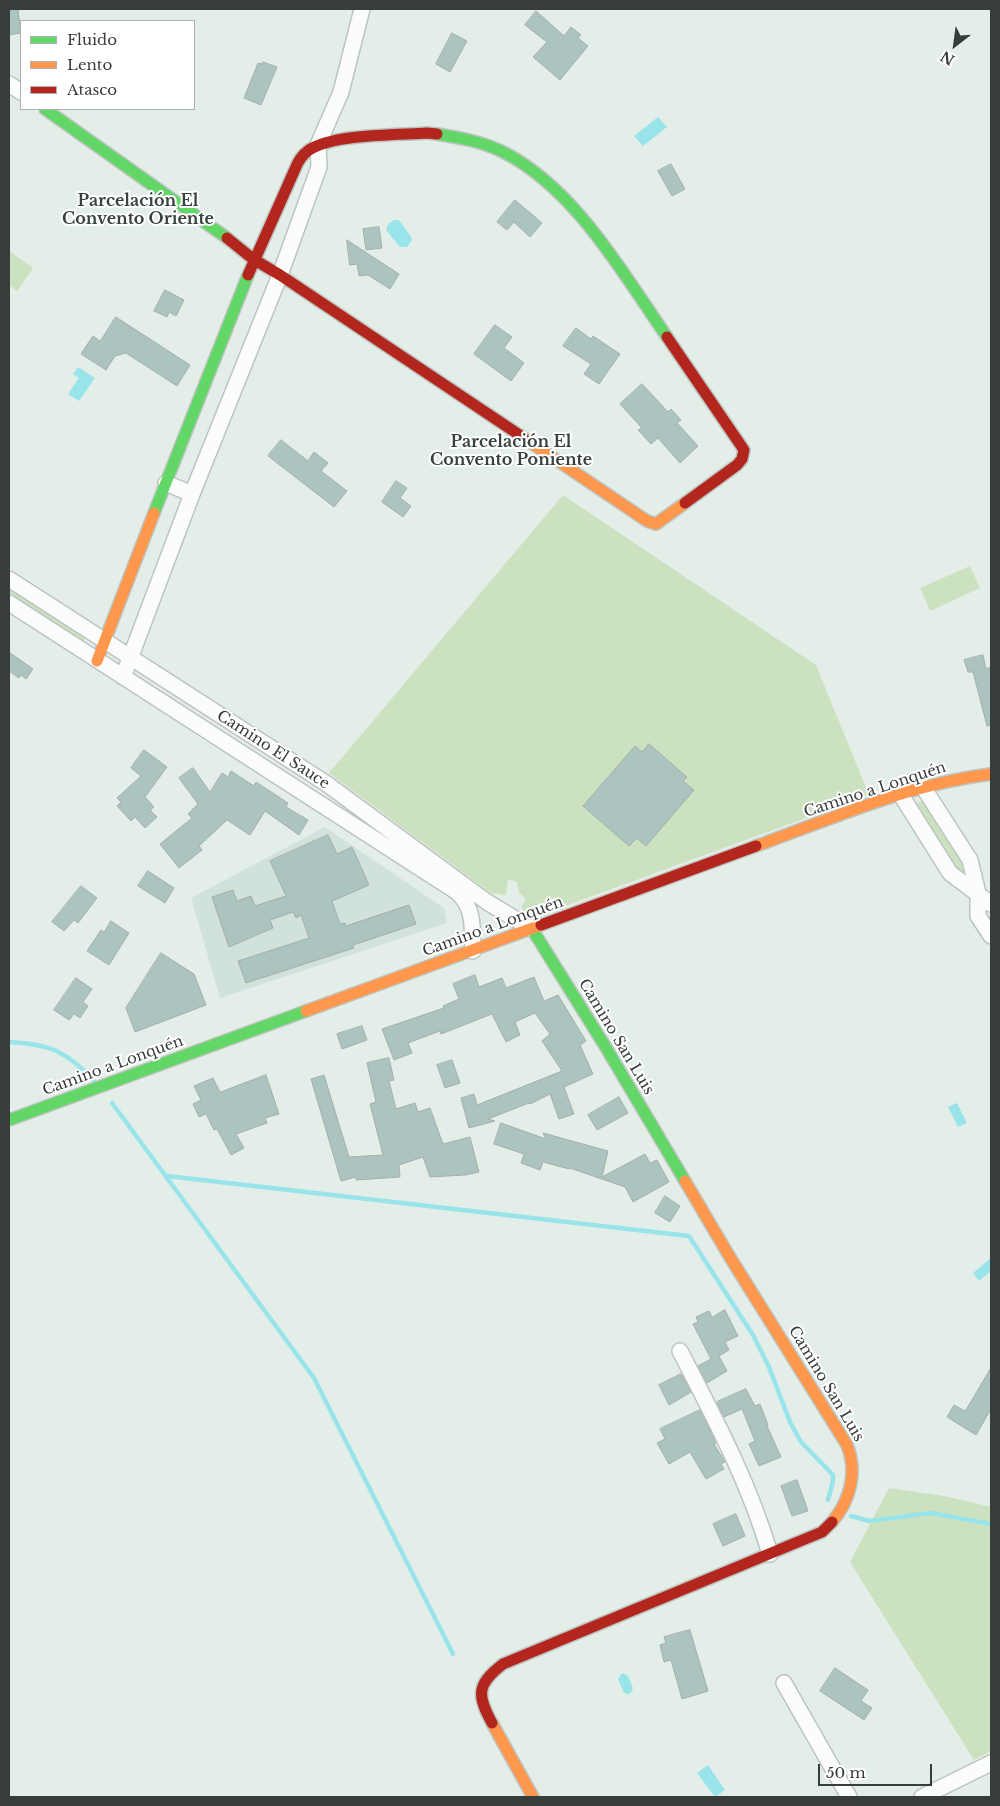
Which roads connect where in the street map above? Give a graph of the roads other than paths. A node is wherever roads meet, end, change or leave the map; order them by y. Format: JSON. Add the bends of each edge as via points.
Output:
{"nodes":[{"id":1,"x":362,"y":9,"type":"edge"},
{"id":2,"x":9,"y":84,"type":"edge"},
{"id":3,"x":20,"y":91,"type":"edge"},
{"id":4,"x":46,"y":110,"type":"edge"},
{"id":5,"x":318,"y":145,"type":"junction"},
{"id":6,"x":254,"y":258,"type":"junction"},
{"id":7,"x":280,"y":275,"type":"junction"},
{"id":8,"x":166,"y":483,"type":"junction"},
{"id":9,"x":192,"y":494,"type":"junction"},
{"id":10,"x":9,"y":579,"type":"edge"},
{"id":11,"x":9,"y":604,"type":"edge"},
{"id":12,"x":105,"y":641,"type":"junction"},
{"id":13,"x":131,"y":657,"type":"junction"},
{"id":14,"x":98,"y":661,"type":"junction"},
{"id":15,"x":123,"y":677,"type":"junction"},
{"id":16,"x":991,"y":774,"type":"edge"},
{"id":17,"x":923,"y":787,"type":"junction"},
{"id":18,"x":901,"y":794,"type":"junction"},
{"id":19,"x":978,"y":893,"type":"junction"},
{"id":20,"x":487,"y":902,"type":"junction"},
{"id":21,"x":991,"y":904,"type":"edge"},
{"id":22,"x":470,"y":912,"type":"junction"},
{"id":23,"x":532,"y":929,"type":"junction"},
{"id":24,"x":991,"y":936,"type":"edge"},
{"id":25,"x":473,"y":950,"type":"junction"},
{"id":26,"x":9,"y":1120,"type":"edge"},
{"id":27,"x":680,"y":1351,"type":"dead end"},
{"id":28,"x":770,"y":1554,"type":"junction"},
{"id":29,"x":784,"y":1683,"type":"dead end"},
{"id":30,"x":991,"y":1762,"type":"edge"},
{"id":31,"x":533,"y":1797,"type":"edge"},
{"id":32,"x":849,"y":1797,"type":"edge"},
{"id":33,"x":922,"y":1797,"type":"edge"}],
"edges":[{"from":1,"to":5,"type":"street","via":[[341,92]]},
{"from":2,"to":3,"type":"street"},
{"from":4,"to":6,"type":"street"},
{"from":5,"to":6,"type":"street","via":[[302,156]]},
{"from":5,"to":7,"type":"street","via":[[319,167]]},
{"from":5,"to":7,"type":"street","via":[[389,134],[445,134],[474,139],[533,170],[560,194],[599,239],[744,450],[743,456],[737,465],[653,524]]},
{"from":6,"to":7,"type":"street"},
{"from":6,"to":8,"type":"street"},
{"from":7,"to":9,"type":"street"},
{"from":8,"to":9,"type":"street"},
{"from":8,"to":12,"type":"street"},
{"from":9,"to":13,"type":"street"},
{"from":10,"to":12,"type":"street","name":"Camino El Sauce"},
{"from":11,"to":14,"type":"street","name":"Camino El Sauce"},
{"from":12,"to":13,"type":"street","name":"Camino El Sauce"},
{"from":12,"to":14,"type":"street"},
{"from":13,"to":15,"type":"street"},
{"from":13,"to":20,"type":"street","name":"Camino El Sauce","via":[[327,784]]},
{"from":14,"to":15,"type":"street","name":"Camino El Sauce"},
{"from":15,"to":22,"type":"street","name":"Camino El Sauce","via":[[457,892],[464,898]]},
{"from":16,"to":17,"type":"street","name":"Camino a Lonquén"},
{"from":17,"to":18,"type":"street","name":"Camino a Lonquén"},
{"from":17,"to":19,"type":"street","via":[[970,860]]},
{"from":18,"to":19,"type":"street","via":[[950,873]]},
{"from":18,"to":23,"type":"street","name":"Camino a Lonquén"},
{"from":19,"to":21,"type":"street"},
{"from":19,"to":24,"type":"street","via":[[978,916]]},
{"from":20,"to":22,"type":"street"},
{"from":20,"to":23,"type":"street","name":"Camino El Sauce"},
{"from":22,"to":25,"type":"street","name":"Camino El Sauce"},
{"from":23,"to":25,"type":"street","name":"Camino a Lonquén"},
{"from":23,"to":28,"type":"street","name":"Camino San Luis","via":[[728,1254],[845,1440],[852,1461],[852,1475],[835,1521],[822,1532]]},
{"from":25,"to":26,"type":"street","name":"Camino a Lonquén"},
{"from":27,"to":28,"type":"street","via":[[724,1436],[759,1518]]},
{"from":28,"to":31,"type":"street","name":"Camino San Luis","via":[[503,1664],[491,1672],[482,1686],[482,1704]]},
{"from":29,"to":32,"type":"street"},
{"from":30,"to":33,"type":"street"}]}
